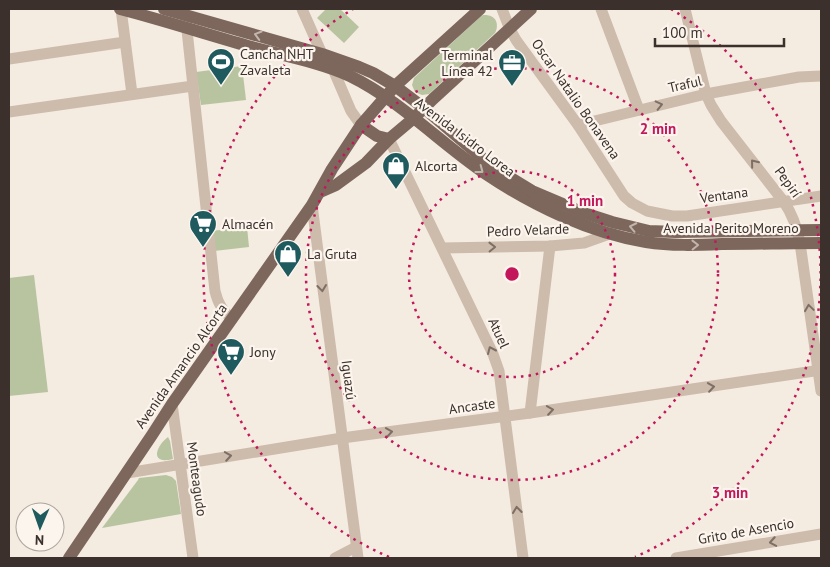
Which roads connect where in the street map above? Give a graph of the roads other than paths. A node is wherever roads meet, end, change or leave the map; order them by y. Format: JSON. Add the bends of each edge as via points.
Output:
{"nodes":[{"id":1,"x":121,"y":9,"type":"edge"},
{"id":2,"x":164,"y":9,"type":"edge"},
{"id":3,"x":302,"y":9,"type":"edge"},
{"id":4,"x":480,"y":9,"type":"edge"},
{"id":5,"x":502,"y":9,"type":"edge"},
{"id":6,"x":530,"y":9,"type":"edge"},
{"id":7,"x":601,"y":9,"type":"edge"},
{"id":8,"x":685,"y":9,"type":"edge"},
{"id":9,"x":186,"y":21,"type":"junction"},
{"id":10,"x":509,"y":28,"type":"junction"},
{"id":11,"x":125,"y":42,"type":"junction"},
{"id":12,"x":322,"y":54,"type":"junction"},
{"id":13,"x":9,"y":59,"type":"edge"},
{"id":14,"x":821,"y":68,"type":"edge"},
{"id":15,"x":333,"y":69,"type":"junction"},
{"id":16,"x":821,"y":76,"type":"edge"},
{"id":17,"x":799,"y":77,"type":"junction"},
{"id":18,"x":193,"y":86,"type":"junction"},
{"id":19,"x":394,"y":86,"type":"junction"},
{"id":20,"x":132,"y":94,"type":"junction"},
{"id":21,"x":706,"y":94,"type":"junction"},
{"id":22,"x":385,"y":97,"type":"junction"},
{"id":23,"x":424,"y":108,"type":"junction"},
{"id":24,"x":639,"y":110,"type":"junction"},
{"id":25,"x":9,"y":112,"type":"edge"},
{"id":26,"x":414,"y":118,"type":"junction"},
{"id":27,"x":361,"y":125,"type":"junction"},
{"id":28,"x":578,"y":125,"type":"junction"},
{"id":29,"x":389,"y":139,"type":"junction"},
{"id":30,"x":320,"y":192,"type":"junction"},
{"id":31,"x":821,"y":196,"type":"edge"},
{"id":32,"x":784,"y":202,"type":"junction"},
{"id":33,"x":632,"y":203,"type":"joint"},
{"id":34,"x":312,"y":205,"type":"junction"},
{"id":35,"x":612,"y":228,"type":"junction"},
{"id":36,"x":821,"y":230,"type":"edge"},
{"id":37,"x":799,"y":237,"type":"junction"},
{"id":38,"x":821,"y":243,"type":"edge"},
{"id":39,"x":550,"y":246,"type":"junction"},
{"id":40,"x":443,"y":248,"type":"junction"},
{"id":41,"x":232,"y":320,"type":"junction"},
{"id":42,"x":820,"y":371,"type":"edge"},
{"id":43,"x":821,"y":391,"type":"edge"},
{"id":44,"x":172,"y":404,"type":"junction"},
{"id":45,"x":530,"y":413,"type":"junction"},
{"id":46,"x":505,"y":416,"type":"junction"},
{"id":47,"x":342,"y":438,"type":"junction"},
{"id":48,"x":180,"y":464,"type":"junction"},
{"id":49,"x":127,"y":473,"type":"junction"},
{"id":50,"x":821,"y":534,"type":"edge"},
{"id":51,"x":357,"y":553,"type":"edge"},
{"id":52,"x":69,"y":558,"type":"edge"},
{"id":53,"x":193,"y":558,"type":"edge"},
{"id":54,"x":335,"y":558,"type":"edge"},
{"id":55,"x":524,"y":558,"type":"edge"},
{"id":56,"x":681,"y":558,"type":"edge"}],
"edges":[{"from":1,"to":9,"type":"main road"},
{"from":1,"to":11,"type":"street"},
{"from":2,"to":9,"type":"main road"},
{"from":3,"to":12,"type":"street"},
{"from":4,"to":19,"type":"main road","name":"Avenida Amancio Alcorta"},
{"from":5,"to":10,"type":"street","name":"Oscar Natalio Bonavena"},
{"from":6,"to":10,"type":"main road"},
{"from":7,"to":24,"type":"street"},
{"from":8,"to":21,"type":"street","name":"Pepirí"},
{"from":12,"to":9,"type":"main road","name":"Avenida Isidro Lorea","one_way":true},
{"from":9,"to":15,"type":"main road","name":"Avenida Isidro Lorea","via":[[230,41]]},
{"from":9,"to":18,"type":"street"},
{"from":10,"to":23,"type":"main road"},
{"from":10,"to":28,"type":"street","name":"Oscar Natalio Bonavena"},
{"from":11,"to":13,"type":"street"},
{"from":11,"to":20,"type":"street"},
{"from":12,"to":15,"type":"street"},
{"from":12,"to":19,"type":"main road","name":"Avenida Isidro Lorea","via":[[373,73]]},
{"from":14,"to":17,"type":"street","name":"Traful"},
{"from":15,"to":22,"type":"main road","name":"Avenida Isidro Lorea"},
{"from":15,"to":27,"type":"street","via":[[350,111]]},
{"from":16,"to":17,"type":"street","name":"Traful"},
{"from":17,"to":21,"type":"street","name":"Traful"},
{"from":18,"to":20,"type":"street"},
{"from":18,"to":41,"type":"street","via":[[215,291],[220,306]]},
{"from":19,"to":22,"type":"main road","name":"Avenida Amancio Alcorta"},
{"from":19,"to":23,"type":"main road","name":"Avenida Isidro Lorea"},
{"from":20,"to":25,"type":"street"},
{"from":24,"to":21,"type":"street","name":"Traful","one_way":true},
{"from":32,"to":21,"type":"street","name":"Pepirí","one_way":true,"via":[[721,121]]},
{"from":22,"to":26,"type":"main road","name":"Avenida Isidro Lorea"},
{"from":22,"to":27,"type":"main road","name":"Avenida Amancio Alcorta"},
{"from":23,"to":26,"type":"main road"},
{"from":23,"to":35,"type":"main road","name":"Avenida Isidro Lorea","via":[[487,162],[532,191]]},
{"from":24,"to":28,"type":"street","name":"Traful"},
{"from":26,"to":29,"type":"main road"},
{"from":26,"to":35,"type":"main road","name":"Avenida Isidro Lorea","one_way":true,"via":[[483,172],[519,195],[578,222]]},
{"from":27,"to":29,"type":"main road","via":[[377,136]]},
{"from":27,"to":30,"type":"main road","name":"Avenida Amancio Alcorta"},
{"from":28,"to":33,"type":"street","name":"Oscar Natalio Bonavena","via":[[624,196]]},
{"from":29,"to":30,"type":"main road","via":[[366,163],[336,185]]},
{"from":29,"to":40,"type":"street","name":"Atuel"},
{"from":30,"to":34,"type":"main road","name":"Avenida Amancio Alcorta"},
{"from":31,"to":32,"type":"street","name":"Ventana"},
{"from":32,"to":33,"type":"street","name":"Ventana","via":[[687,216],[658,214]]},
{"from":32,"to":37,"type":"street","name":"Pepirí","via":[[791,211]]},
{"from":34,"to":41,"type":"main road","name":"Avenida Amancio Alcorta"},
{"from":34,"to":47,"type":"street","name":"Iguazú","one_way":true},
{"from":35,"to":37,"type":"main road","name":"Avenida Perito Moreno"},
{"from":35,"to":39,"type":"street","name":"Pedro Velarde","via":[[584,243]]},
{"from":36,"to":37,"type":"main road","name":"Avenida Perito Moreno"},
{"from":37,"to":38,"type":"main road","name":"Avenida Perito Moreno"},
{"from":42,"to":37,"type":"street","name":"Pepirí","one_way":true},
{"from":40,"to":39,"type":"street","name":"Pedro Velarde","one_way":true},
{"from":39,"to":45,"type":"street"},
{"from":46,"to":40,"type":"street","name":"Atuel","one_way":true,"via":[[501,382],[493,354]]},
{"from":41,"to":44,"type":"main road","name":"Avenida Amancio Alcorta"},
{"from":42,"to":43,"type":"street","name":"Pepirí"},
{"from":45,"to":42,"type":"street","name":"Ancaste","one_way":true},
{"from":44,"to":48,"type":"street","name":"Monteagudo"},
{"from":44,"to":49,"type":"main road","name":"Avenida Amancio Alcorta"},
{"from":45,"to":46,"type":"street","name":"Ancaste"},
{"from":47,"to":46,"type":"street","name":"Ancaste","one_way":true},
{"from":55,"to":46,"type":"street","name":"Atuel","one_way":true},
{"from":48,"to":47,"type":"street","name":"Ancaste","one_way":true},
{"from":47,"to":51,"type":"street","name":"Iguazú"},
{"from":48,"to":49,"type":"street","name":"Ancaste"},
{"from":48,"to":53,"type":"street","name":"Monteagudo"},
{"from":49,"to":52,"type":"main road","name":"Avenida Amancio Alcorta"},
{"from":50,"to":56,"type":"street","name":"Grito de Asencio","one_way":true},
{"from":51,"to":54,"type":"street"}]}
